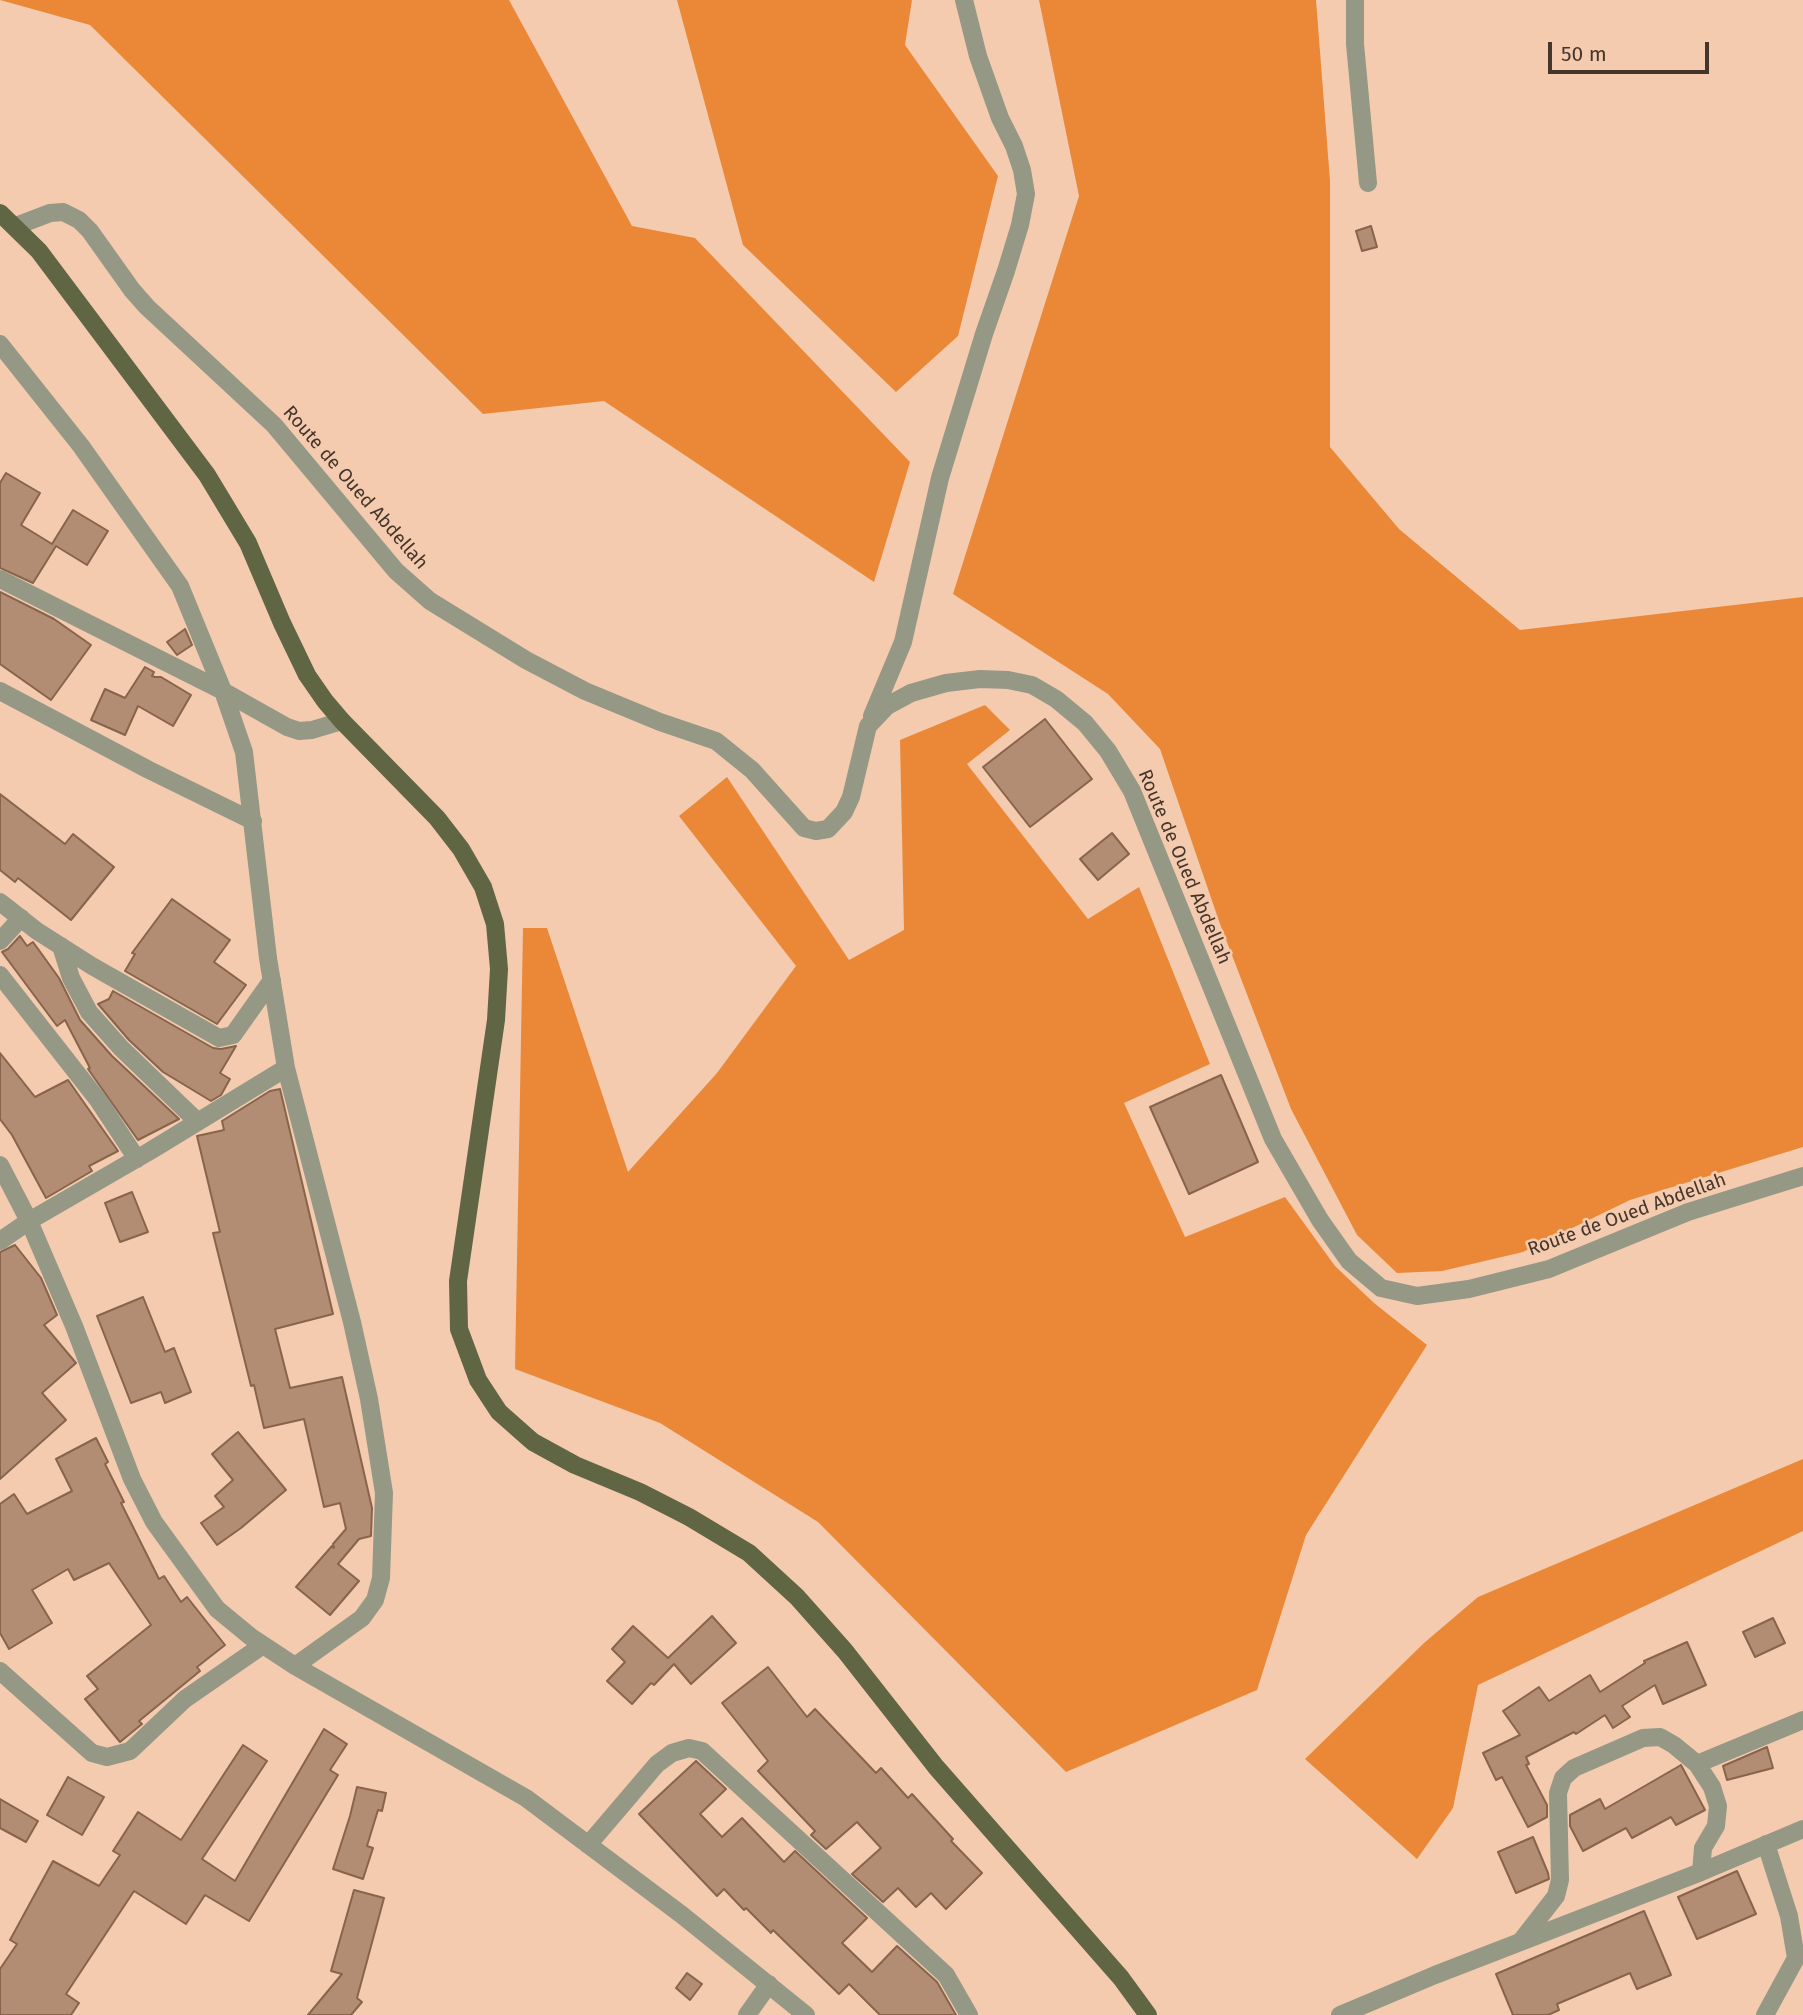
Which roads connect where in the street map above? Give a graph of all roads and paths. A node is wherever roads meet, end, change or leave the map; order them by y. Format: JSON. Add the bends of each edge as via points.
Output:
{"nodes":[{"id":1,"x":964,"y":0,"type":"edge"},
{"id":2,"x":1355,"y":0,"type":"edge"},
{"id":3,"x":1368,"y":183,"type":"dead end"},
{"id":4,"x":0,"y":213,"type":"edge"},
{"id":5,"x":16,"y":226,"type":"junction"},
{"id":6,"x":0,"y":344,"type":"edge"},
{"id":7,"x":0,"y":579,"type":"edge"},
{"id":8,"x":0,"y":691,"type":"edge"},
{"id":9,"x":223,"y":691,"type":"junction"},
{"id":10,"x":342,"y":721,"type":"junction"},
{"id":11,"x":868,"y":726,"type":"junction"},
{"id":12,"x":253,"y":821,"type":"junction"},
{"id":13,"x":0,"y":902,"type":"edge"},
{"id":14,"x":21,"y":918,"type":"junction"},
{"id":15,"x":0,"y":941,"type":"edge"},
{"id":16,"x":61,"y":946,"type":"junction"},
{"id":17,"x":0,"y":975,"type":"edge"},
{"id":18,"x":272,"y":980,"type":"junction"},
{"id":19,"x":286,"y":1068,"type":"junction"},
{"id":20,"x":198,"y":1122,"type":"junction"},
{"id":21,"x":137,"y":1159,"type":"junction"},
{"id":22,"x":0,"y":1164,"type":"edge"},
{"id":23,"x":1803,"y":1176,"type":"edge"},
{"id":24,"x":29,"y":1221,"type":"junction"},
{"id":25,"x":0,"y":1241,"type":"edge"},
{"id":26,"x":263,"y":1645,"type":"junction"},
{"id":27,"x":295,"y":1666,"type":"junction"},
{"id":28,"x":0,"y":1671,"type":"edge"},
{"id":29,"x":1803,"y":1720,"type":"edge"},
{"id":30,"x":1696,"y":1764,"type":"junction"},
{"id":31,"x":1803,"y":1829,"type":"edge"},
{"id":32,"x":1766,"y":1844,"type":"junction"},
{"id":33,"x":588,"y":1845,"type":"junction"},
{"id":34,"x":1701,"y":1872,"type":"junction"},
{"id":35,"x":1518,"y":1944,"type":"junction"},
{"id":36,"x":1799,"y":1961,"type":"edge"},
{"id":37,"x":769,"y":1984,"type":"junction"},
{"id":38,"x":747,"y":2015,"type":"edge"},
{"id":39,"x":806,"y":2015,"type":"edge"},
{"id":40,"x":969,"y":2015,"type":"edge"},
{"id":41,"x":1148,"y":2015,"type":"edge"},
{"id":42,"x":1340,"y":2015,"type":"edge"},
{"id":43,"x":1765,"y":2015,"type":"edge"}],
"edges":[{"from":1,"to":11,"type":"street","via":[[982,69],[1014,146],[1026,194],[940,478],[903,642]]},
{"from":2,"to":3,"type":"street"},
{"from":4,"to":5,"type":"main road"},
{"from":5,"to":10,"type":"main road","via":[[207,475],[248,543],[307,675]]},
{"from":5,"to":11,"type":"street","name":"Route de Oued Abdellah","via":[[50,213],[63,212],[79,220],[147,307],[274,425],[396,571],[430,601],[585,691],[716,741],[752,770],[804,828],[828,830],[845,812]]},
{"from":6,"to":9,"type":"street","via":[[81,446],[180,586]]},
{"from":7,"to":9,"type":"street"},
{"from":8,"to":12,"type":"street"},
{"from":9,"to":10,"type":"street","via":[[299,731]]},
{"from":9,"to":12,"type":"street","via":[[244,752]]},
{"from":10,"to":41,"type":"main road","via":[[437,818],[461,849],[483,887],[495,924],[499,970],[496,1020],[458,1281],[459,1329],[478,1380],[499,1412],[533,1441],[689,1517],[748,1553],[797,1597]]},
{"from":11,"to":23,"type":"street","name":"Route de Oued Abdellah","via":[[887,706],[911,693],[980,679],[1032,685],[1085,723],[1132,791],[1273,1139],[1349,1261],[1381,1288],[1417,1296],[1469,1289],[1549,1269],[1688,1212]]},
{"from":12,"to":18,"type":"street"},
{"from":13,"to":14,"type":"street"},
{"from":14,"to":15,"type":"street"},
{"from":14,"to":16,"type":"street"},
{"from":16,"to":18,"type":"street","via":[[219,1038],[233,1035]]},
{"from":16,"to":20,"type":"street","via":[[89,1012]]},
{"from":17,"to":21,"type":"street","via":[[98,1100]]},
{"from":18,"to":19,"type":"street"},
{"from":19,"to":20,"type":"street"},
{"from":19,"to":27,"type":"street","via":[[352,1322],[384,1493],[381,1578],[375,1600],[362,1618]]},
{"from":20,"to":21,"type":"street"},
{"from":21,"to":24,"type":"street"},
{"from":22,"to":24,"type":"street"},
{"from":24,"to":25,"type":"street"},
{"from":24,"to":26,"type":"street","via":[[132,1479],[154,1522],[217,1609]]},
{"from":26,"to":27,"type":"street"},
{"from":26,"to":28,"type":"street","via":[[185,1699],[130,1751],[107,1757],[92,1754]]},
{"from":27,"to":33,"type":"street","via":[[526,1798]]},
{"from":29,"to":30,"type":"street"},
{"from":30,"to":34,"type":"street","via":[[1712,1787],[1718,1806],[1716,1826],[1703,1848]]},
{"from":30,"to":35,"type":"street","via":[[1660,1737],[1643,1738],[1574,1768],[1563,1778],[1558,1793],[1560,1880],[1556,1896]]},
{"from":31,"to":32,"type":"street"},
{"from":32,"to":34,"type":"street"},
{"from":32,"to":36,"type":"street"},
{"from":33,"to":37,"type":"street"},
{"from":33,"to":40,"type":"street","via":[[657,1764],[689,1748],[702,1751],[946,1975]]},
{"from":34,"to":35,"type":"street"},
{"from":35,"to":42,"type":"street"},
{"from":36,"to":43,"type":"street"},
{"from":37,"to":38,"type":"street"},
{"from":37,"to":39,"type":"street"}]}
